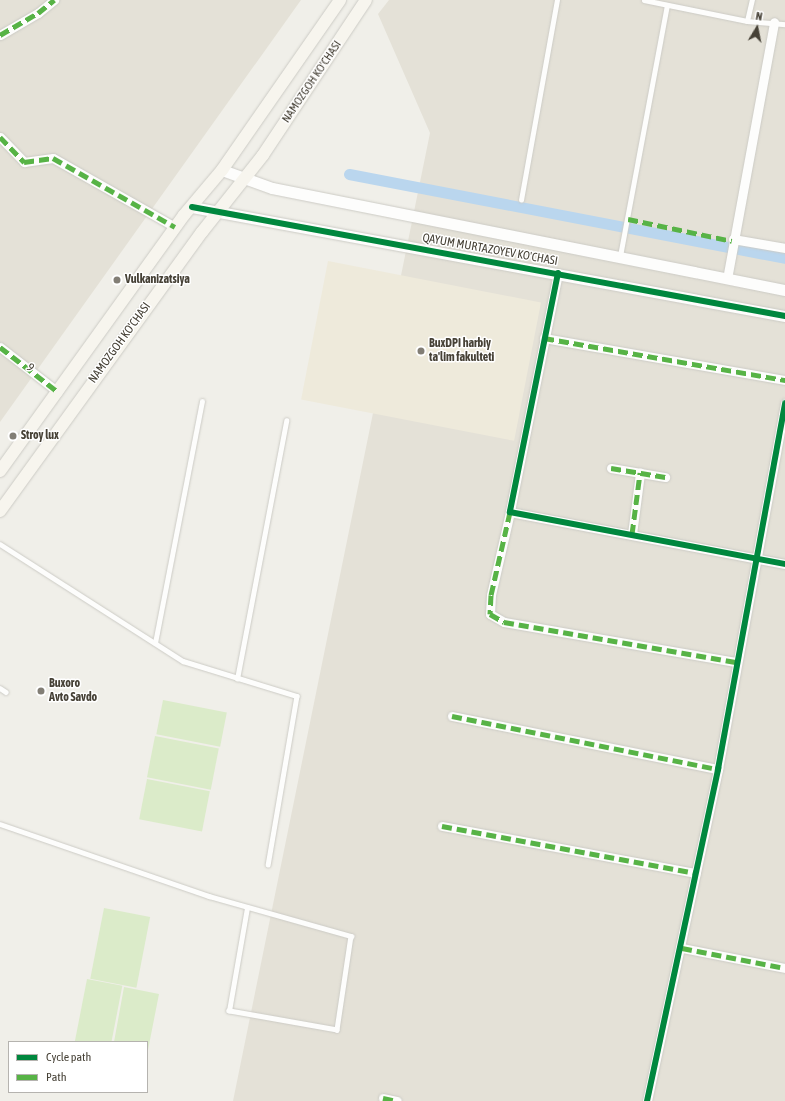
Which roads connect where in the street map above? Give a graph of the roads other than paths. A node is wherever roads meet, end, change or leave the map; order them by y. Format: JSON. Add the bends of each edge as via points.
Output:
{"nodes":[{"id":1,"x":54,"y":0,"type":"edge"},
{"id":2,"x":340,"y":0,"type":"edge"},
{"id":3,"x":366,"y":0,"type":"edge"},
{"id":4,"x":557,"y":0,"type":"edge"},
{"id":5,"x":644,"y":0,"type":"edge"},
{"id":6,"x":752,"y":0,"type":"edge"},
{"id":7,"x":667,"y":4,"type":"junction"},
{"id":8,"x":747,"y":21,"type":"junction"},
{"id":9,"x":774,"y":22,"type":"junction"},
{"id":10,"x":785,"y":24,"type":"edge"},
{"id":11,"x":0,"y":35,"type":"edge"},
{"id":12,"x":0,"y":137,"type":"edge"},
{"id":13,"x":222,"y":170,"type":"junction"},
{"id":14,"x":245,"y":178,"type":"junction"},
{"id":15,"x":521,"y":200,"type":"dead end"},
{"id":16,"x":192,"y":208,"type":"junction"},
{"id":17,"x":217,"y":213,"type":"junction"},
{"id":18,"x":176,"y":227,"type":"junction"},
{"id":19,"x":733,"y":241,"type":"junction"},
{"id":20,"x":785,"y":248,"type":"edge"},
{"id":21,"x":620,"y":258,"type":"junction"},
{"id":22,"x":558,"y":273,"type":"junction"},
{"id":23,"x":727,"y":279,"type":"junction"},
{"id":24,"x":785,"y":290,"type":"edge"},
{"id":25,"x":785,"y":316,"type":"edge"},
{"id":26,"x":544,"y":338,"type":"junction"},
{"id":27,"x":0,"y":347,"type":"edge"},
{"id":28,"x":785,"y":380,"type":"edge"},
{"id":29,"x":58,"y":392,"type":"junction"},
{"id":30,"x":202,"y":402,"type":"dead end"},
{"id":31,"x":785,"y":403,"type":"edge"},
{"id":32,"x":286,"y":421,"type":"dead end"},
{"id":33,"x":611,"y":468,"type":"dead end"},
{"id":34,"x":0,"y":471,"type":"edge"},
{"id":35,"x":640,"y":473,"type":"junction"},
{"id":36,"x":664,"y":477,"type":"dead end"},
{"id":37,"x":0,"y":511,"type":"edge"},
{"id":38,"x":510,"y":512,"type":"junction"},
{"id":39,"x":632,"y":534,"type":"junction"},
{"id":40,"x":0,"y":544,"type":"edge"},
{"id":41,"x":756,"y":558,"type":"junction"},
{"id":42,"x":785,"y":564,"type":"edge"},
{"id":43,"x":155,"y":644,"type":"junction"},
{"id":44,"x":736,"y":662,"type":"junction"},
{"id":45,"x":237,"y":678,"type":"junction"},
{"id":46,"x":0,"y":688,"type":"edge"},
{"id":47,"x":6,"y":692,"type":"dead end"},
{"id":48,"x":452,"y":716,"type":"dead end"},
{"id":49,"x":718,"y":769,"type":"junction"},
{"id":50,"x":0,"y":824,"type":"edge"},
{"id":51,"x":442,"y":826,"type":"dead end"},
{"id":52,"x":268,"y":865,"type":"dead end"},
{"id":53,"x":696,"y":873,"type":"junction"},
{"id":54,"x":247,"y":908,"type":"junction"},
{"id":55,"x":682,"y":948,"type":"junction"},
{"id":56,"x":785,"y":968,"type":"edge"},
{"id":57,"x":383,"y":1098,"type":"dead end"},
{"id":58,"x":397,"y":1101,"type":"edge"},
{"id":59,"x":647,"y":1101,"type":"edge"}],
"edges":[{"from":1,"to":11,"type":"street","via":[[38,13]]},
{"from":2,"to":13,"type":"main road","name":"NAMOZGOH KO'CHASI"},
{"from":3,"to":14,"type":"main road","name":"NAMOZGOH KO'CHASI"},
{"from":4,"to":15,"type":"lane"},
{"from":5,"to":7,"type":"lane"},
{"from":6,"to":8,"type":"lane"},
{"from":7,"to":8,"type":"lane"},
{"from":7,"to":21,"type":"lane"},
{"from":8,"to":9,"type":"lane"},
{"from":9,"to":10,"type":"lane"},
{"from":9,"to":19,"type":"street"},
{"from":12,"to":18,"type":"street","via":[[24,162],[53,158]]},
{"from":13,"to":14,"type":"street","name":"QAYUM MURTAZOYEV KO'CHASI"},
{"from":13,"to":16,"type":"main road","name":"NAMOZGOH KO'CHASI"},
{"from":14,"to":17,"type":"main road","name":"NAMOZGOH KO'CHASI"},
{"from":14,"to":21,"type":"street","name":"QAYUM MURTAZOYEV KO'CHASI","via":[[272,188]]},
{"from":16,"to":17,"type":"street","name":"QAYUM MURTAZOYEV KO'CHASI"},
{"from":16,"to":18,"type":"main road","name":"NAMOZGOH KO'CHASI"},
{"from":17,"to":22,"type":"street","name":"QAYUM MURTAZOYEV KO'CHASI"},
{"from":17,"to":37,"type":"main road","name":"NAMOZGOH KO'CHASI"},
{"from":18,"to":29,"type":"main road","name":"NAMOZGOH KO'CHASI"},
{"from":19,"to":20,"type":"street"},
{"from":19,"to":23,"type":"street"},
{"from":21,"to":23,"type":"street","name":"QAYUM MURTAZOYEV KO'CHASI"},
{"from":22,"to":25,"type":"street","name":"QAYUM MURTAZOYEV KO'CHASI"},
{"from":22,"to":26,"type":"street"},
{"from":23,"to":24,"type":"street","name":"QAYUM MURTAZOYEV KO'CHASI"},
{"from":26,"to":28,"type":"street"},
{"from":26,"to":38,"type":"street"},
{"from":27,"to":29,"type":"street","name":"9"},
{"from":29,"to":34,"type":"main road","name":"NAMOZGOH KO'CHASI"},
{"from":30,"to":43,"type":"lane"},
{"from":31,"to":41,"type":"street"},
{"from":32,"to":45,"type":"lane"},
{"from":33,"to":35,"type":"street"},
{"from":35,"to":36,"type":"street"},
{"from":35,"to":39,"type":"street"},
{"from":38,"to":39,"type":"street"},
{"from":38,"to":44,"type":"street","via":[[491,595],[490,614],[504,622]]},
{"from":39,"to":41,"type":"street"},
{"from":40,"to":43,"type":"lane"},
{"from":41,"to":42,"type":"street"},
{"from":41,"to":44,"type":"street"},
{"from":43,"to":45,"type":"lane","via":[[182,661]]},
{"from":44,"to":49,"type":"street"},
{"from":45,"to":52,"type":"lane","via":[[297,696]]},
{"from":46,"to":47,"type":"lane"},
{"from":48,"to":49,"type":"street"},
{"from":49,"to":53,"type":"street"},
{"from":50,"to":54,"type":"lane"},
{"from":51,"to":53,"type":"street"},
{"from":53,"to":55,"type":"street"},
{"from":54,"to":54,"type":"lane","via":[[351,936],[337,1030],[230,1011]]},
{"from":55,"to":56,"type":"street"},
{"from":55,"to":59,"type":"street"},
{"from":57,"to":58,"type":"street"}]}
